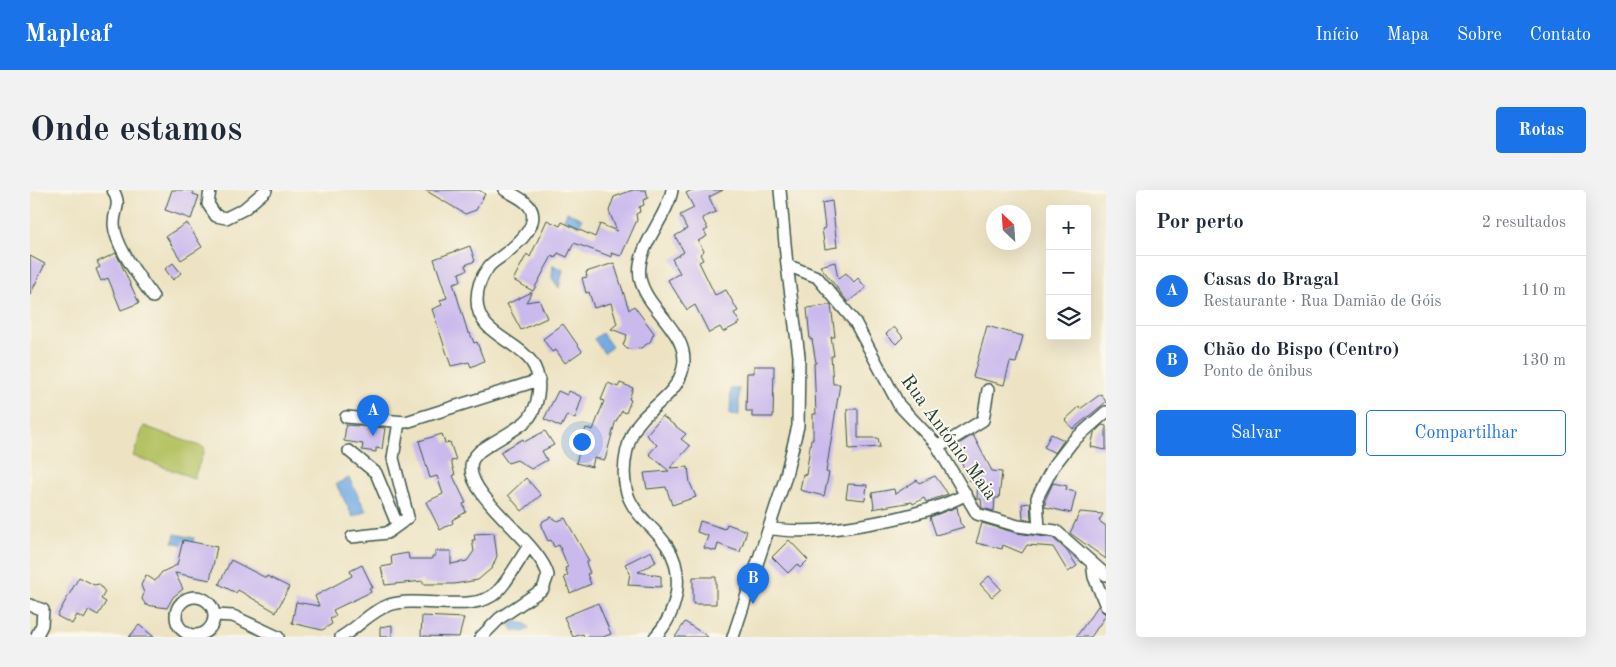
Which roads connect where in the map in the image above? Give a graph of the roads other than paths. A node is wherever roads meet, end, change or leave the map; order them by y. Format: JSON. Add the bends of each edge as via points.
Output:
{"nodes":[{"id":1,"x":113,"y":190,"type":"edge"},
{"id":2,"x":210,"y":190,"type":"edge"},
{"id":3,"x":266,"y":190,"type":"edge"},
{"id":4,"x":505,"y":190,"type":"edge"},
{"id":5,"x":672,"y":190,"type":"edge"},
{"id":6,"x":780,"y":190,"type":"edge"},
{"id":7,"x":787,"y":264,"type":"junction"},
{"id":8,"x":153,"y":297,"type":"dead end"},
{"id":9,"x":539,"y":380,"type":"junction"},
{"id":10,"x":988,"y":390,"type":"dead end"},
{"id":11,"x":1106,"y":412,"type":"edge"},
{"id":12,"x":346,"y":417,"type":"dead end"},
{"id":13,"x":399,"y":422,"type":"junction"},
{"id":14,"x":936,"y":444,"type":"junction"},
{"id":15,"x":349,"y":450,"type":"dead end"},
{"id":16,"x":965,"y":496,"type":"junction"},
{"id":17,"x":401,"y":523,"type":"junction"},
{"id":18,"x":768,"y":528,"type":"junction"},
{"id":19,"x":1039,"y":529,"type":"junction"},
{"id":20,"x":352,"y":537,"type":"dead end"},
{"id":21,"x":529,"y":546,"type":"junction"},
{"id":22,"x":1092,"y":563,"type":"junction"},
{"id":23,"x":1106,"y":575,"type":"edge"},
{"id":24,"x":30,"y":605,"type":"edge"},
{"id":25,"x":1106,"y":606,"type":"edge"},
{"id":26,"x":215,"y":615,"type":"dead end"},
{"id":27,"x":36,"y":637,"type":"edge"},
{"id":28,"x":278,"y":637,"type":"edge"},
{"id":29,"x":341,"y":637,"type":"edge"},
{"id":30,"x":481,"y":637,"type":"edge"},
{"id":31,"x":655,"y":637,"type":"edge"},
{"id":32,"x":733,"y":637,"type":"edge"}],
"edges":[{"from":1,"to":8,"type":"street","via":[[119,202],[114,224],[124,251]]},
{"from":2,"to":3,"type":"street","via":[[208,204],[216,216],[226,218],[244,209]]},
{"from":4,"to":9,"type":"street","via":[[530,207],[531,224],[527,233],[489,266],[480,280],[477,306],[480,319],[488,328],[519,347],[535,365]]},
{"from":5,"to":31,"type":"street","via":[[646,250],[640,278],[679,342],[684,356],[683,368],[671,392],[636,426],[626,458],[625,479],[630,504],[667,546],[675,562],[676,597],[664,627]]},
{"from":6,"to":7,"type":"street"},
{"from":7,"to":14,"type":"street","name":"Rua António Maia","via":[[817,277],[855,322],[899,405]]},
{"from":7,"to":18,"type":"street","via":[[799,356],[798,426]]},
{"from":9,"to":13,"type":"street","via":[[447,411]]},
{"from":9,"to":21,"type":"street","via":[[537,402],[526,422],[480,451],[471,466],[476,483]]},
{"from":10,"to":14,"type":"street","via":[[983,420],[946,443]]},
{"from":11,"to":19,"type":"street","via":[[1073,441],[1053,467],[1037,498]]},
{"from":12,"to":13,"type":"street"},
{"from":13,"to":17,"type":"street","via":[[393,458],[408,517]]},
{"from":14,"to":16,"type":"street","name":"Rua António Maia"},
{"from":15,"to":17,"type":"street","via":[[376,472],[397,524]]},
{"from":16,"to":18,"type":"street","via":[[882,522],[786,532]]},
{"from":16,"to":19,"type":"street","name":"Rua António Maia","via":[[977,514]]},
{"from":17,"to":20,"type":"street","via":[[387,533]]},
{"from":18,"to":32,"type":"street"},
{"from":19,"to":22,"type":"street","name":"Rua António Maia","via":[[1056,531]]},
{"from":21,"to":29,"type":"street","via":[[498,591],[488,598],[473,603],[392,604],[364,618]]},
{"from":21,"to":30,"type":"street","via":[[547,569],[547,581],[533,597],[500,618]]},
{"from":22,"to":23,"type":"street","name":"Rua António Maia"},
{"from":22,"to":25,"type":"street"},
{"from":24,"to":27,"type":"street","via":[[43,610],[42,625]]},
{"from":26,"to":28,"type":"street","via":[[233,616]]}]}
